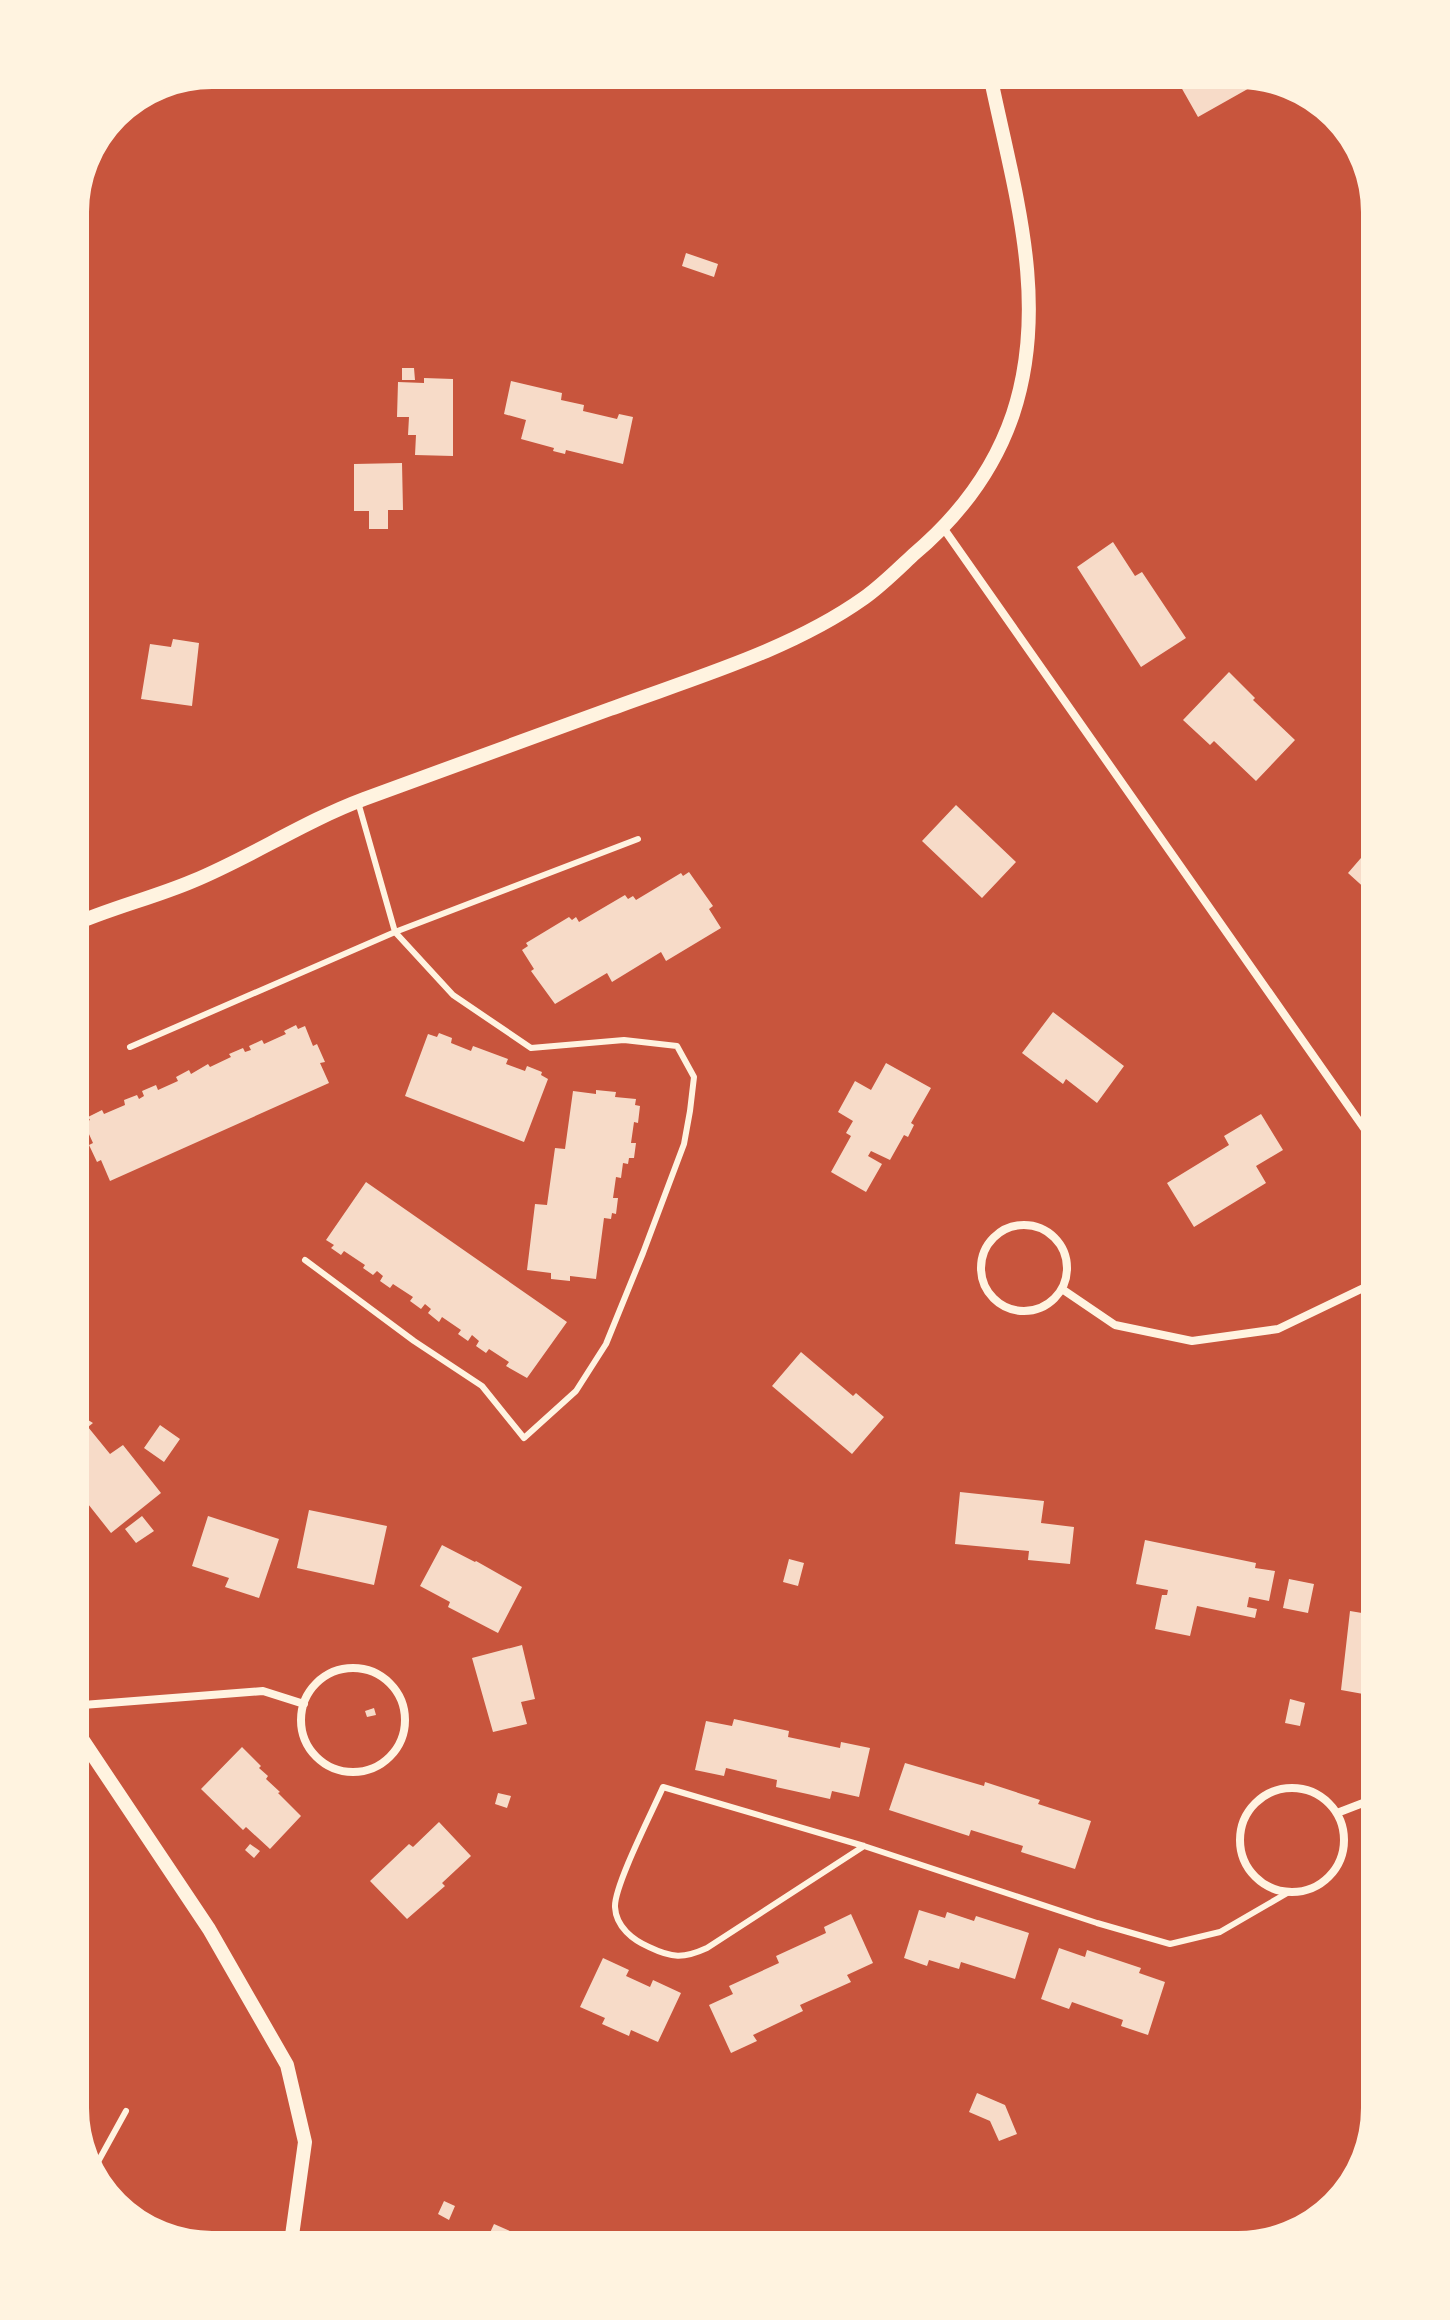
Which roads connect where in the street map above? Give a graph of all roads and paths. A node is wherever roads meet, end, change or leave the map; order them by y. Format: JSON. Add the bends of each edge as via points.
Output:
{"nodes":[{"id":1,"x":992,"y":84,"type":"edge"},
{"id":2,"x":944,"y":529,"type":"junction"},
{"id":3,"x":358,"y":802,"type":"junction"},
{"id":4,"x":638,"y":839,"type":"dead end"},
{"id":5,"x":84,"y":918,"type":"edge"},
{"id":6,"x":395,"y":932,"type":"junction"},
{"id":7,"x":130,"y":1047,"type":"dead end"},
{"id":8,"x":1366,"y":1131,"type":"edge"},
{"id":9,"x":305,"y":1260,"type":"dead end"},
{"id":10,"x":1366,"y":1287,"type":"edge"},
{"id":11,"x":1062,"y":1289,"type":"junction"},
{"id":12,"x":304,"y":1704,"type":"junction"},
{"id":13,"x":84,"y":1705,"type":"edge"},
{"id":14,"x":84,"y":1742,"type":"edge"},
{"id":15,"x":1366,"y":1803,"type":"edge"},
{"id":16,"x":1337,"y":1813,"type":"junction"},
{"id":17,"x":864,"y":1846,"type":"junction"},
{"id":18,"x":1289,"y":1892,"type":"junction"},
{"id":19,"x":126,"y":2111,"type":"dead end"},
{"id":20,"x":95,"y":2160,"type":"edge"},
{"id":21,"x":292,"y":2236,"type":"edge"}],
"edges":[{"from":1,"to":2,"type":"street","via":[[1026,250],[1031,297],[1028,345],[1019,394],[1002,440]]},
{"from":2,"to":3,"type":"street","via":[[864,598],[804,633]]},
{"from":2,"to":8,"type":"street"},
{"from":3,"to":5,"type":"street","via":[[193,882]]},
{"from":3,"to":6,"type":"lane"},
{"from":4,"to":6,"type":"lane"},
{"from":6,"to":7,"type":"lane"},
{"from":6,"to":9,"type":"lane","via":[[453,995],[531,1048],[624,1040],[677,1046],[694,1077],[684,1144],[606,1344],[576,1391],[524,1438],[482,1386]]},
{"from":10,"to":11,"type":"street","via":[[1278,1329],[1192,1341],[1115,1325]]},
{"from":11,"to":11,"type":"street","via":[[1067,1259],[1051,1235],[1023,1225],[995,1237],[986,1249],[982,1278],[988,1292],[1011,1309],[1041,1309]]},
{"from":12,"to":12,"type":"street","via":[[306,1744],[337,1770],[356,1773],[376,1767],[393,1755],[403,1737],[406,1717],[400,1697],[388,1681],[370,1671],[330,1673]]},
{"from":12,"to":13,"type":"street","via":[[263,1691]]},
{"from":14,"to":21,"type":"street","via":[[209,1929],[287,2065],[305,2142]]},
{"from":15,"to":16,"type":"street"},
{"from":16,"to":18,"type":"street","via":[[1344,1835],[1342,1857],[1311,1889]]},
{"from":16,"to":18,"type":"street","via":[[1310,1790],[1292,1787],[1267,1794],[1247,1813],[1240,1838],[1246,1864],[1271,1888]]},
{"from":17,"to":17,"type":"lane","via":[[663,1787],[615,1907],[625,1932],[638,1942],[687,1957]]},
{"from":17,"to":18,"type":"lane","via":[[1170,1944],[1220,1932]]},
{"from":19,"to":20,"type":"lane"}]}
